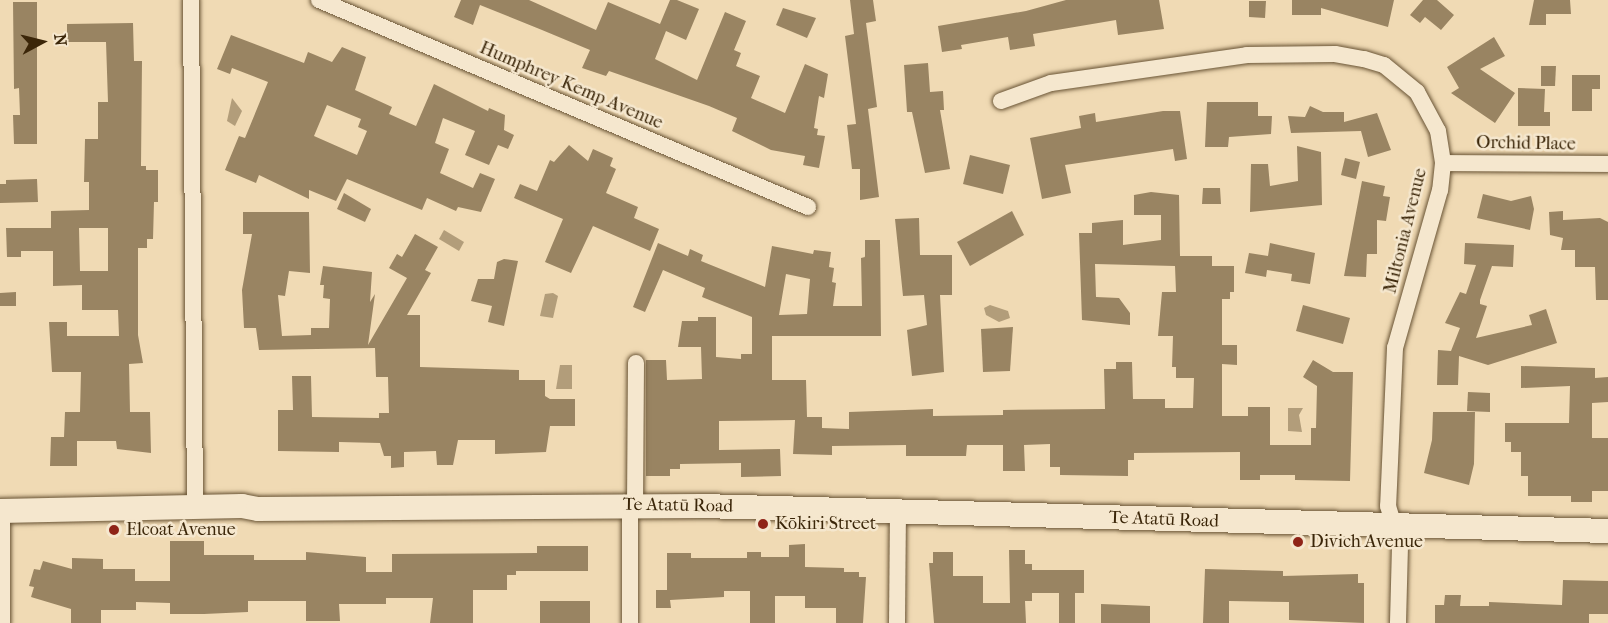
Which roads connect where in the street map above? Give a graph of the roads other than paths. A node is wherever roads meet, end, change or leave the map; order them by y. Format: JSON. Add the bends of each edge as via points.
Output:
{"nodes":[{"id":1,"x":191,"y":0,"type":"edge"},
{"id":2,"x":319,"y":0,"type":"edge"},
{"id":3,"x":1001,"y":101,"type":"dead end"},
{"id":4,"x":1443,"y":163,"type":"junction"},
{"id":5,"x":1608,"y":164,"type":"edge"},
{"id":6,"x":808,"y":207,"type":"dead end"},
{"id":7,"x":636,"y":363,"type":"dead end"},
{"id":8,"x":195,"y":506,"type":"junction"},
{"id":9,"x":632,"y":506,"type":"junction"},
{"id":10,"x":1,"y":511,"type":"edge"},
{"id":11,"x":898,"y":512,"type":"junction"},
{"id":12,"x":1394,"y":527,"type":"junction"},
{"id":13,"x":1608,"y":531,"type":"edge"},
{"id":14,"x":2,"y":623,"type":"edge"},
{"id":15,"x":630,"y":623,"type":"edge"},
{"id":16,"x":897,"y":623,"type":"edge"},
{"id":17,"x":1398,"y":623,"type":"edge"}],
"edges":[{"from":1,"to":8,"type":"street"},
{"from":2,"to":6,"type":"street","name":"Humphrey Kemp Avenue"},
{"from":3,"to":4,"type":"street","name":"Miltonia Avenue","via":[[1051,83],[1247,55],[1345,56],[1384,65],[1417,92],[1438,131]]},
{"from":4,"to":5,"type":"street","name":"Orchid Place"},
{"from":4,"to":12,"type":"street","name":"Miltonia Avenue","via":[[1440,190],[1395,348],[1388,506]]},
{"from":7,"to":9,"type":"street"},
{"from":8,"to":9,"type":"main road","name":"Te Atatū Road"},
{"from":8,"to":10,"type":"main road","name":"Te Atatū Road"},
{"from":9,"to":11,"type":"main road","name":"Te Atatū Road"},
{"from":9,"to":15,"type":"street"},
{"from":10,"to":14,"type":"street"},
{"from":11,"to":12,"type":"main road","name":"Te Atatū Road"},
{"from":11,"to":16,"type":"street"},
{"from":12,"to":13,"type":"main road","name":"Te Atatū Road"},
{"from":12,"to":17,"type":"street","via":[[1400,546]]}]}
